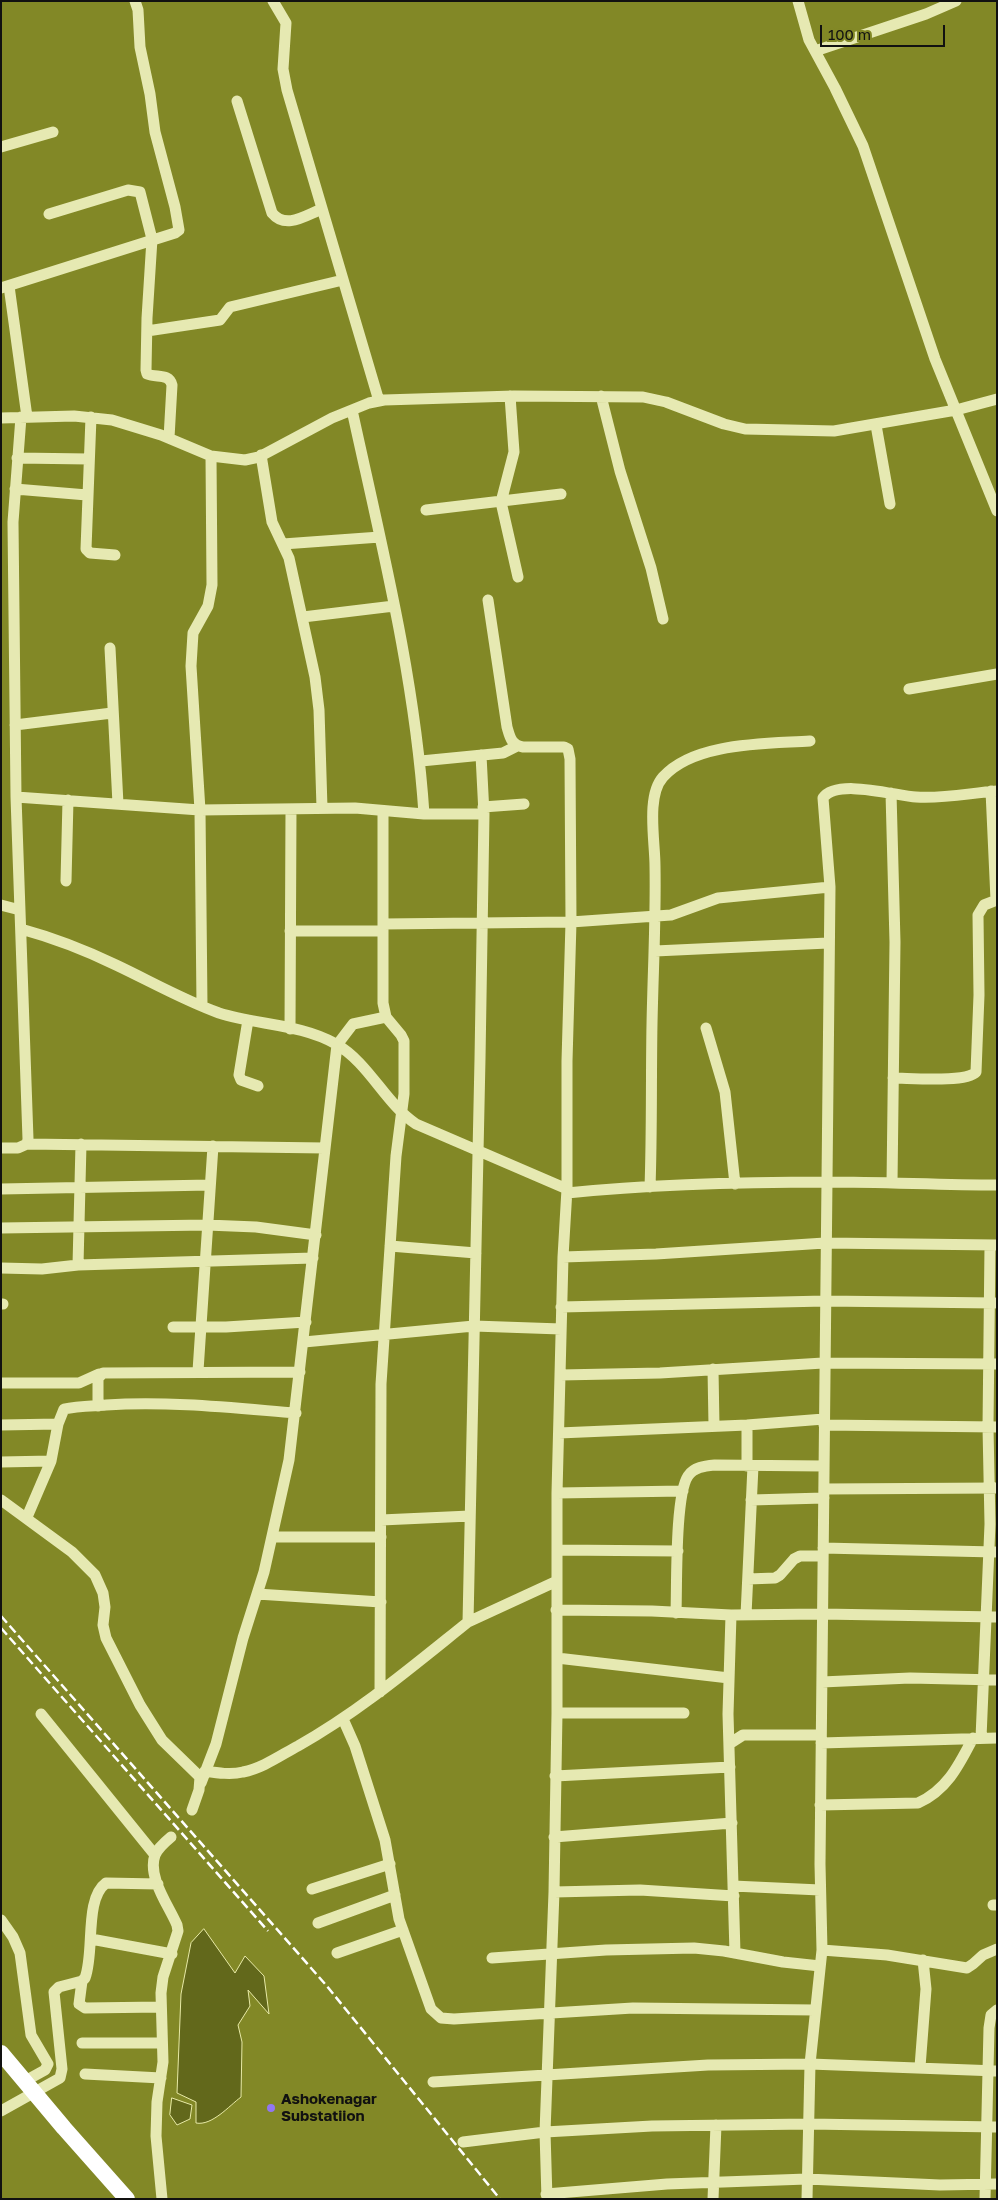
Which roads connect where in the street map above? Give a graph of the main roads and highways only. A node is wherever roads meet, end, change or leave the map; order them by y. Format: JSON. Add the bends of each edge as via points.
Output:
{"nodes":[{"id":1,"x":1,"y":2053,"type":"edge"},
{"id":2,"x":127,"y":2199,"type":"edge"}],
"edges":[{"from":1,"to":2,"type":"highway"}]}
